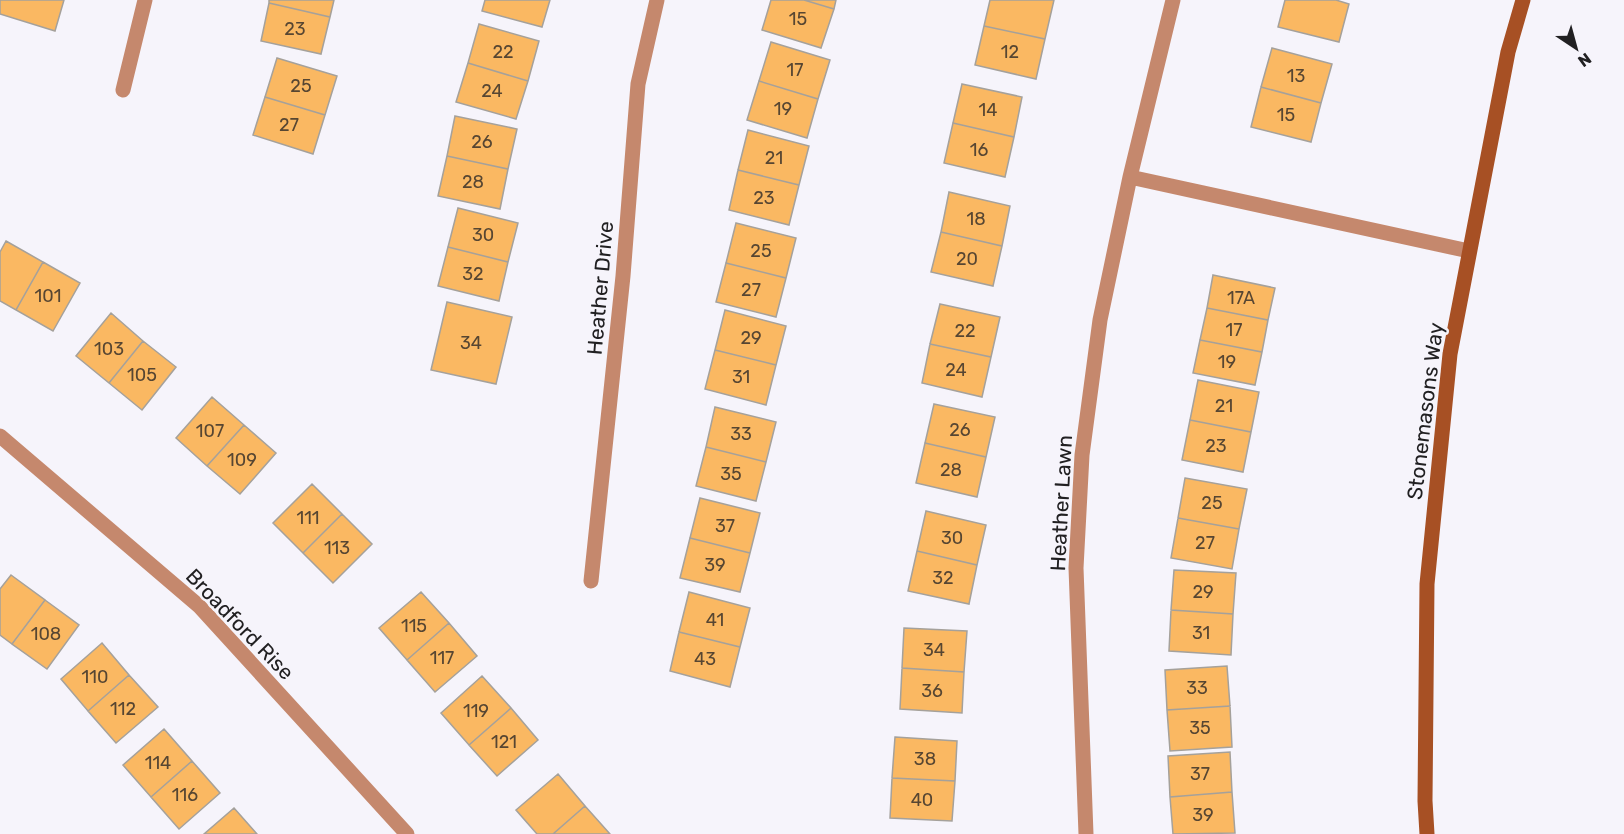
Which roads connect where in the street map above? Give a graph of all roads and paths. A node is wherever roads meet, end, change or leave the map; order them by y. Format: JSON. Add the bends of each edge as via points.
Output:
{"nodes":[{"id":1,"x":145,"y":0,"type":"edge"},
{"id":2,"x":657,"y":0,"type":"edge"},
{"id":3,"x":1173,"y":0,"type":"edge"},
{"id":4,"x":1522,"y":0,"type":"edge"},
{"id":5,"x":123,"y":90,"type":"dead end"},
{"id":6,"x":1130,"y":177,"type":"junction"},
{"id":7,"x":1469,"y":251,"type":"junction"},
{"id":8,"x":0,"y":436,"type":"edge"},
{"id":9,"x":591,"y":581,"type":"dead end"},
{"id":10,"x":407,"y":834,"type":"edge"},
{"id":11,"x":1086,"y":834,"type":"edge"},
{"id":12,"x":1427,"y":834,"type":"edge"}],
"edges":[{"from":1,"to":5,"type":"street"},
{"from":2,"to":9,"type":"street","name":"Heather Drive","via":[[638,84],[623,276]]},
{"from":3,"to":6,"type":"street","name":"Heather Lawn"},
{"from":4,"to":7,"type":"street","name":"Stonemasons Way"},
{"from":6,"to":7,"type":"street"},
{"from":6,"to":11,"type":"street","name":"Heather Lawn","via":[[1100,321],[1082,455],[1076,568]]},
{"from":7,"to":12,"type":"street","name":"Stonemasons Way","via":[[1450,354],[1427,584]]},
{"from":8,"to":10,"type":"street","name":"Broadford Rise","via":[[199,606]]}]}
